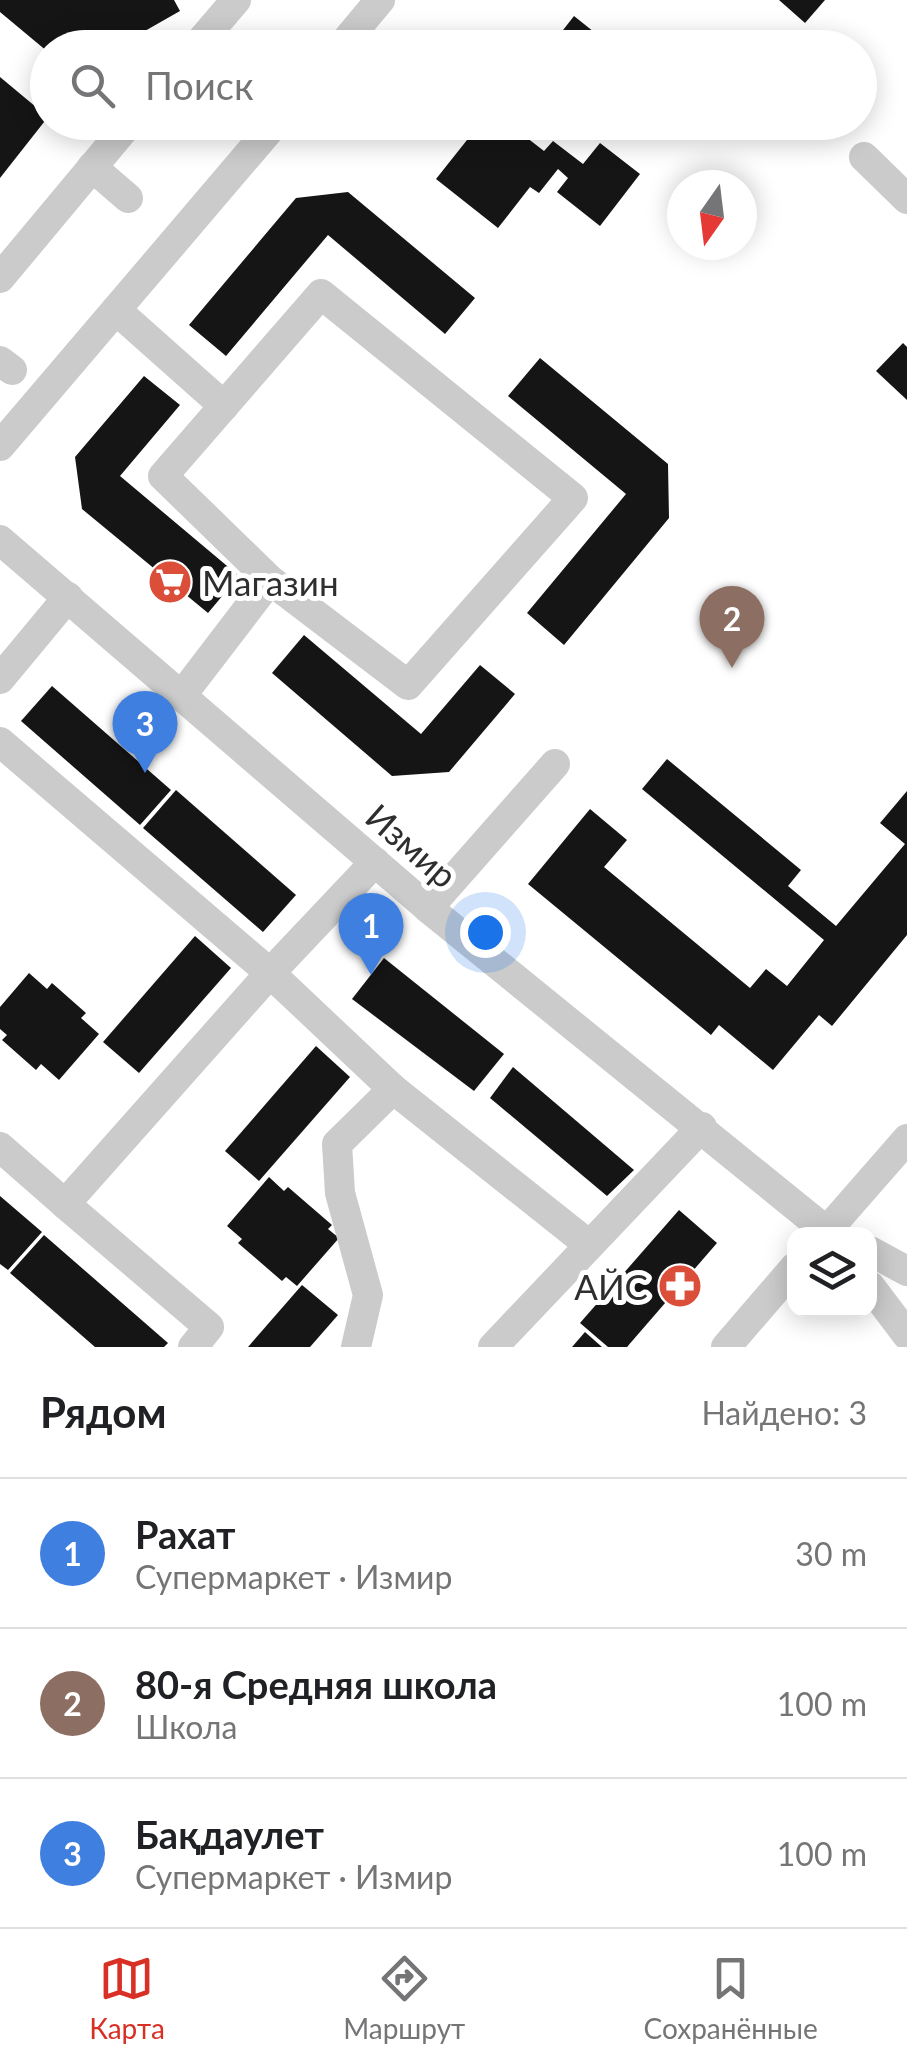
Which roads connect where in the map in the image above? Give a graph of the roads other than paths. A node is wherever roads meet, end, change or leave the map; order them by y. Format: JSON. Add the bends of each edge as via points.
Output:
{"nodes":[{"id":1,"x":236,"y":0,"type":"edge"},
{"id":2,"x":380,"y":0,"type":"edge"},
{"id":3,"x":210,"y":30,"type":"edge"},
{"id":4,"x":355,"y":30,"type":"edge"},
{"id":5,"x":114,"y":140,"type":"edge"},
{"id":6,"x":261,"y":140,"type":"edge"},
{"id":7,"x":864,"y":158,"type":"dead end"},
{"id":8,"x":92,"y":166,"type":"junction"},
{"id":9,"x":128,"y":198,"type":"dead end"},
{"id":10,"x":907,"y":198,"type":"edge"},
{"id":11,"x":0,"y":278,"type":"edge"},
{"id":12,"x":116,"y":310,"type":"junction"},
{"id":13,"x":224,"y":406,"type":"junction"},
{"id":14,"x":0,"y":446,"type":"edge"},
{"id":15,"x":0,"y":540,"type":"edge"},
{"id":16,"x":270,"y":580,"type":"junction"},
{"id":17,"x":68,"y":597,"type":"junction"},
{"id":18,"x":0,"y":679,"type":"edge"},
{"id":19,"x":182,"y":696,"type":"junction"},
{"id":20,"x":0,"y":742,"type":"edge"},
{"id":21,"x":555,"y":764,"type":"dead end"},
{"id":22,"x":376,"y":862,"type":"junction"},
{"id":23,"x":428,"y":908,"type":"junction"},
{"id":24,"x":270,"y":973,"type":"junction"},
{"id":25,"x":393,"y":1089,"type":"junction"},
{"id":26,"x":702,"y":1128,"type":"junction"},
{"id":27,"x":907,"y":1139,"type":"edge"},
{"id":28,"x":0,"y":1147,"type":"edge"},
{"id":29,"x":65,"y":1204,"type":"junction"},
{"id":30,"x":821,"y":1227,"type":"edge"},
{"id":31,"x":835,"y":1227,"type":"edge"},
{"id":32,"x":588,"y":1244,"type":"junction"},
{"id":33,"x":877,"y":1255,"type":"edge"},
{"id":34,"x":907,"y":1271,"type":"edge"},
{"id":35,"x":787,"y":1276,"type":"edge"},
{"id":36,"x":877,"y":1295,"type":"edge"},
{"id":37,"x":907,"y":1335,"type":"edge"},
{"id":38,"x":193,"y":1347,"type":"edge"},
{"id":39,"x":356,"y":1347,"type":"edge"},
{"id":40,"x":493,"y":1347,"type":"edge"},
{"id":41,"x":726,"y":1347,"type":"edge"}],
"edges":[{"from":1,"to":3,"type":"street"},
{"from":2,"to":4,"type":"street"},
{"from":5,"to":8,"type":"street"},
{"from":6,"to":12,"type":"street"},
{"from":7,"to":10,"type":"street"},
{"from":8,"to":9,"type":"street"},
{"from":8,"to":11,"type":"street"},
{"from":12,"to":13,"type":"street"},
{"from":12,"to":14,"type":"street"},
{"from":13,"to":16,"type":"street","via":[[163,476]]},
{"from":13,"to":16,"type":"street","via":[[320,294],[573,498],[408,686]]},
{"from":15,"to":17,"type":"street","name":"Измир"},
{"from":16,"to":19,"type":"street"},
{"from":17,"to":18,"type":"street"},
{"from":17,"to":19,"type":"street","name":"Измир"},
{"from":19,"to":22,"type":"street","name":"Измир"},
{"from":20,"to":24,"type":"street"},
{"from":21,"to":23,"type":"street"},
{"from":22,"to":23,"type":"street","name":"Измир"},
{"from":22,"to":24,"type":"street"},
{"from":23,"to":26,"type":"street","name":"Измир"},
{"from":24,"to":25,"type":"street"},
{"from":24,"to":29,"type":"street"},
{"from":25,"to":32,"type":"street"},
{"from":25,"to":39,"type":"street","via":[[337,1144],[340,1193],[368,1295]]},
{"from":26,"to":30,"type":"street","name":"Измир"},
{"from":26,"to":32,"type":"street"},
{"from":27,"to":31,"type":"street"},
{"from":28,"to":29,"type":"street"},
{"from":29,"to":38,"type":"street","via":[[209,1327]]},
{"from":32,"to":40,"type":"street"},
{"from":33,"to":34,"type":"street"},
{"from":35,"to":41,"type":"street"},
{"from":36,"to":37,"type":"street"}]}
